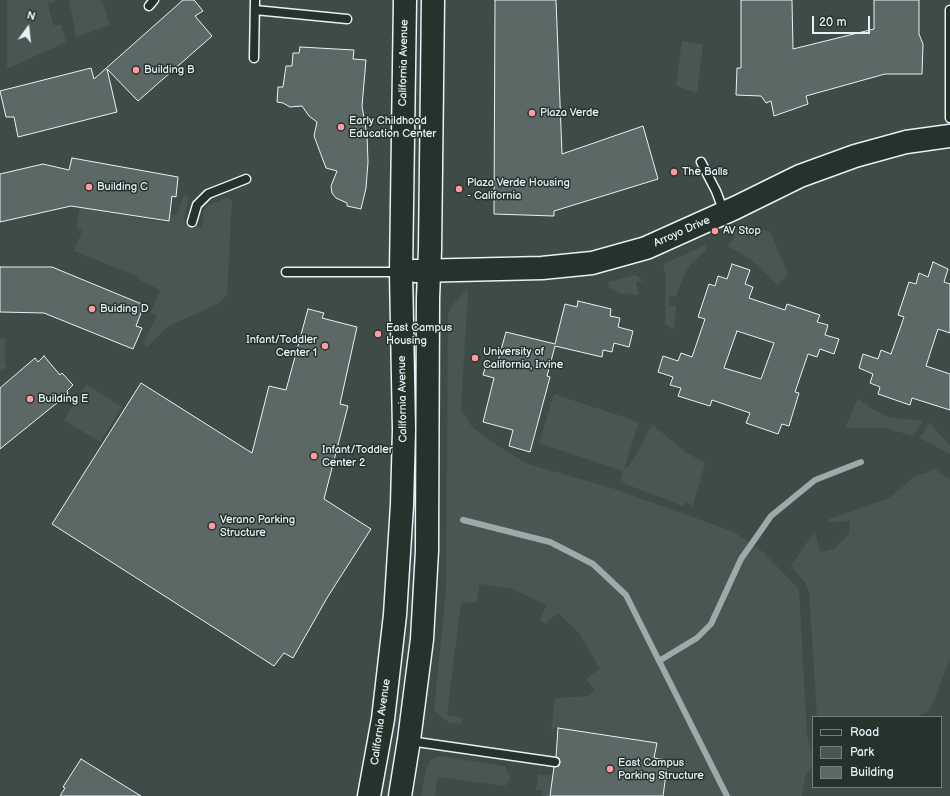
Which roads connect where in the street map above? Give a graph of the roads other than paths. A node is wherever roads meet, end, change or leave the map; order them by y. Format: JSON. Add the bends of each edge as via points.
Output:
{"nodes":[{"id":1,"x":255,"y":0,"type":"edge"},
{"id":2,"x":405,"y":0,"type":"edge"},
{"id":3,"x":418,"y":0,"type":"edge"},
{"id":4,"x":433,"y":0,"type":"edge"},
{"id":5,"x":255,"y":10,"type":"junction"},
{"id":6,"x":950,"y":10,"type":"edge"},
{"id":7,"x":347,"y":19,"type":"dead end"},
{"id":8,"x":254,"y":58,"type":"dead end"},
{"id":9,"x":432,"y":106,"type":"junction"},
{"id":10,"x":950,"y":118,"type":"edge"},
{"id":11,"x":950,"y":136,"type":"edge"},
{"id":12,"x":701,"y":162,"type":"dead end"},
{"id":13,"x":246,"y":179,"type":"dead end"},
{"id":14,"x":724,"y":213,"type":"junction"},
{"id":15,"x":192,"y":222,"type":"dead end"},
{"id":16,"x":429,"y":270,"type":"junction"},
{"id":17,"x":286,"y":272,"type":"dead end"},
{"id":18,"x":401,"y":272,"type":"junction"},
{"id":19,"x":409,"y":740,"type":"junction"},
{"id":20,"x":555,"y":762,"type":"dead end"},
{"id":21,"x":369,"y":796,"type":"edge"},
{"id":22,"x":400,"y":796,"type":"edge"}],
"edges":[{"from":1,"to":5,"type":"lane"},
{"from":2,"to":18,"type":"main road","name":"California Avenue"},
{"from":3,"to":9,"type":"main road","via":[[418,83]]},
{"from":4,"to":9,"type":"main road"},
{"from":5,"to":7,"type":"lane"},
{"from":5,"to":8,"type":"lane"},
{"from":6,"to":10,"type":"lane"},
{"from":9,"to":16,"type":"main road"},
{"from":11,"to":14,"type":"main road","name":"Arroyo Drive","via":[[906,142],[855,156],[800,176]]},
{"from":12,"to":14,"type":"lane"},
{"from":13,"to":15,"type":"lane","via":[[208,194],[197,205]]},
{"from":14,"to":16,"type":"main road","name":"Arroyo Drive","via":[[646,248],[592,263],[542,268]]},
{"from":16,"to":18,"type":"main road","name":"Arroyo Drive"},
{"from":16,"to":19,"type":"main road","via":[[427,551],[422,639]]},
{"from":17,"to":18,"type":"lane"},
{"from":18,"to":21,"type":"main road","name":"California Avenue","via":[[404,430],[402,512],[395,615],[383,719]]},
{"from":19,"to":20,"type":"lane"},
{"from":19,"to":22,"type":"main road"}]}
